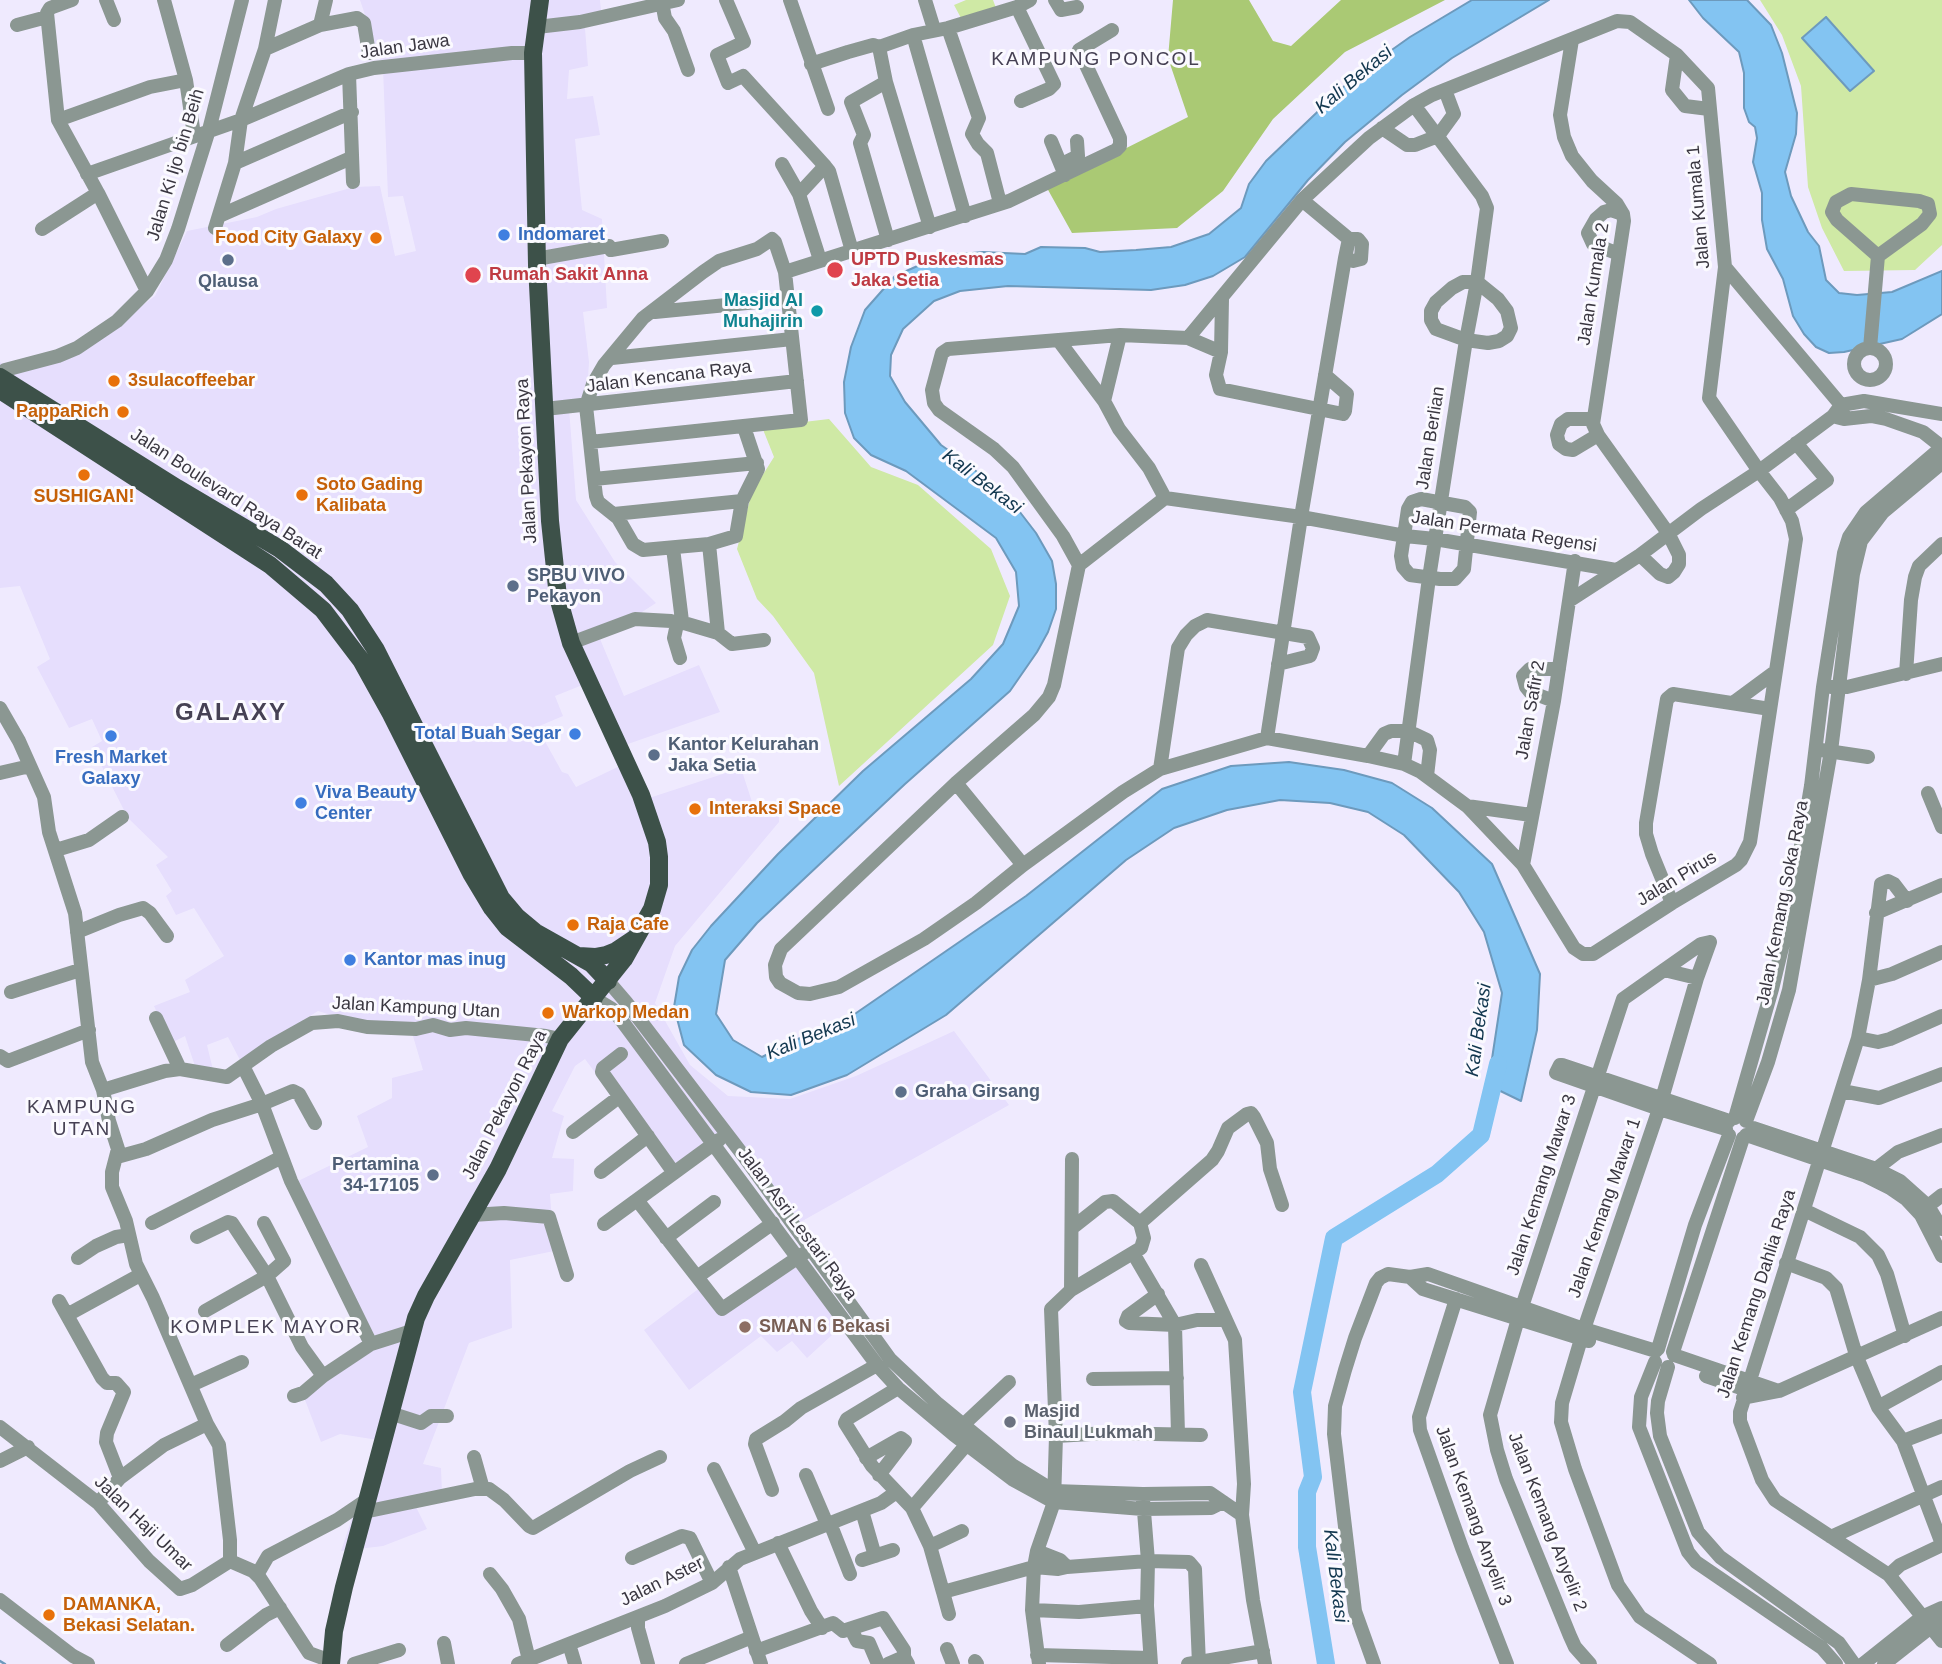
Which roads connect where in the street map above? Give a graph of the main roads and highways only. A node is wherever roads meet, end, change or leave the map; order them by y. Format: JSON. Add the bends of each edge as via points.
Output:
{"nodes":[{"id":1,"x":540,"y":0,"type":"edge"},
{"id":2,"x":3,"y":383,"type":"edge"},
{"id":3,"x":477,"y":870,"type":"junction"},
{"id":4,"x":636,"y":938,"type":"junction"},
{"id":5,"x":577,"y":956,"type":"junction"},
{"id":6,"x":565,"y":972,"type":"junction"},
{"id":7,"x":608,"y":981,"type":"junction"},
{"id":8,"x":594,"y":998,"type":"junction"},
{"id":9,"x":565,"y":1033,"type":"junction"},
{"id":10,"x":331,"y":1663,"type":"edge"}],
"edges":[{"from":1,"to":4,"type":"main road","name":"Jalan Pekayon Raya","via":[[533,53],[536,259],[553,556],[571,643],[642,795],[657,842],[656,898]]},
{"from":2,"to":3,"type":"main road","name":"Jalan Boulevard Raya Barat","via":[[173,494],[280,549],[326,584],[376,650]]},
{"from":3,"to":5,"type":"main road","name":"Jalan Boulevard Raya Barat","via":[[517,917]]},
{"from":3,"to":6,"type":"main road","name":"Jalan Boulevard Raya Barat","via":[[492,908],[508,927]]},
{"from":4,"to":5,"type":"main road","via":[[606,955]]},
{"from":4,"to":7,"type":"main road","name":"Jalan Pekayon Raya"},
{"from":5,"to":6,"type":"main road","via":[[579,970]]},
{"from":5,"to":7,"type":"main road","name":"Jalan Boulevard Raya Barat"},
{"from":6,"to":8,"type":"main road","name":"Jalan Boulevard Raya Barat"},
{"from":6,"to":9,"type":"main road","via":[[575,999]]},
{"from":7,"to":8,"type":"main road","name":"Jalan Pekayon Raya"},
{"from":8,"to":9,"type":"main road","name":"Jalan Pekayon Raya"},
{"from":9,"to":10,"type":"main road","name":"Jalan Pekayon Raya","via":[[499,1169],[426,1296],[412,1331],[344,1587]]}]}
